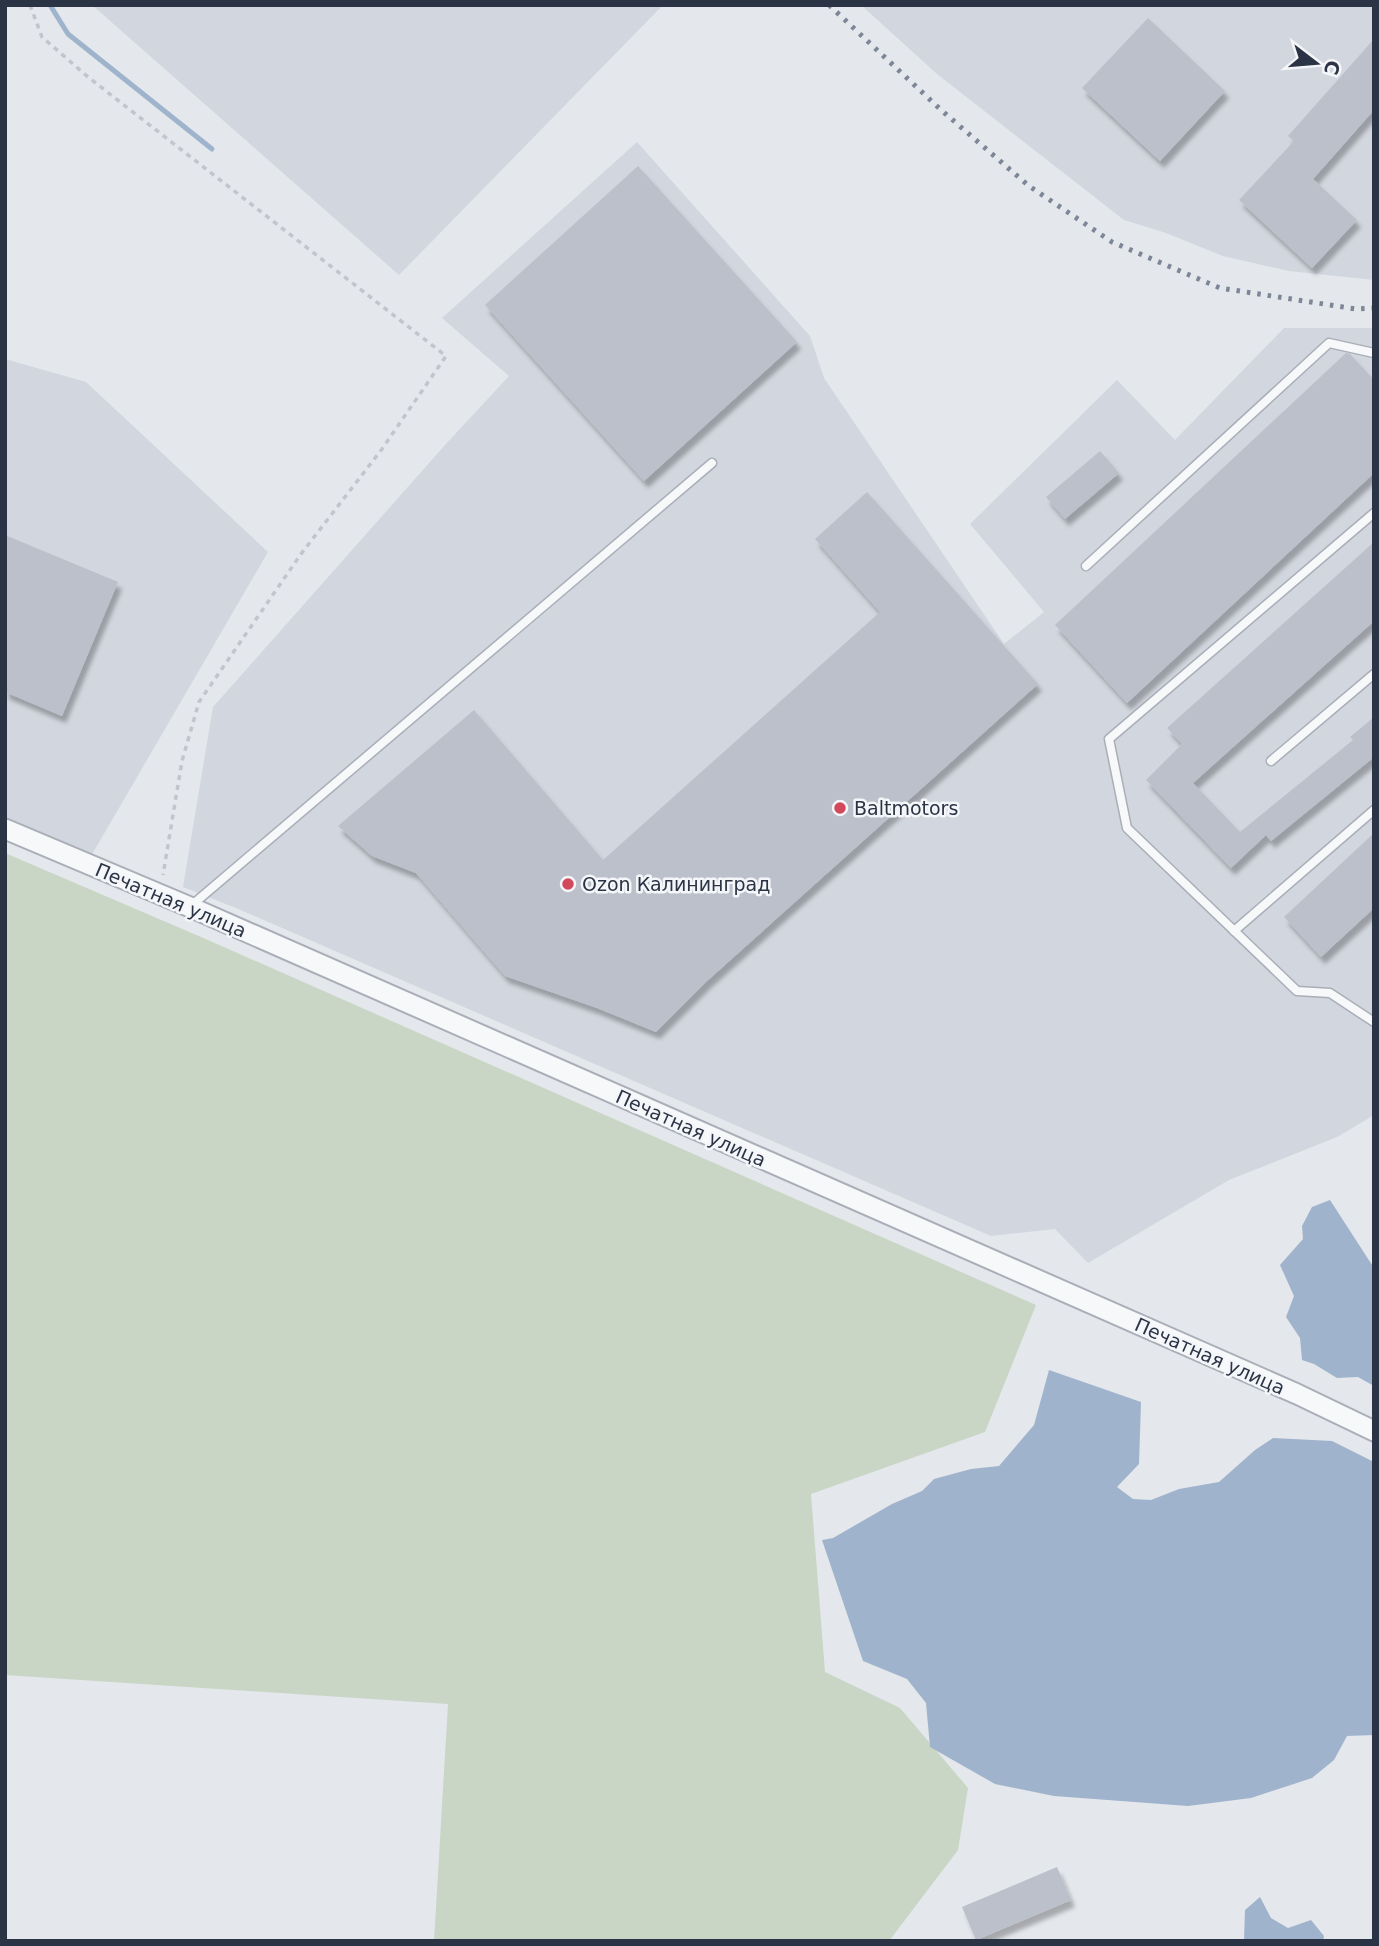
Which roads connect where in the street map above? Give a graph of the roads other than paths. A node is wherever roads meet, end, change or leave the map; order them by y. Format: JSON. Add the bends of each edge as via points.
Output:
{"nodes":[{"id":1,"x":1374,"y":353,"type":"edge"},
{"id":2,"x":712,"y":463,"type":"dead end"},
{"id":3,"x":1374,"y":513,"type":"edge"},
{"id":4,"x":1086,"y":566,"type":"dead end"},
{"id":5,"x":1374,"y":674,"type":"edge"},
{"id":6,"x":1271,"y":761,"type":"dead end"},
{"id":7,"x":1374,"y":810,"type":"edge"},
{"id":8,"x":5,"y":829,"type":"edge"},
{"id":9,"x":190,"y":907,"type":"junction"},
{"id":10,"x":1234,"y":931,"type":"junction"},
{"id":11,"x":1374,"y":1022,"type":"edge"},
{"id":12,"x":1374,"y":1432,"type":"edge"}],
"edges":[{"from":1,"to":4,"type":"lane","via":[[1329,343]]},
{"from":2,"to":9,"type":"lane"},
{"from":3,"to":10,"type":"lane","via":[[1109,739],[1127,828]]},
{"from":5,"to":6,"type":"lane"},
{"from":7,"to":10,"type":"lane"},
{"from":8,"to":9,"type":"street","name":"Печатная улица"},
{"from":9,"to":12,"type":"street","name":"Печатная улица","via":[[1297,1394]]},
{"from":10,"to":11,"type":"lane","via":[[1297,991],[1330,993]]}]}
